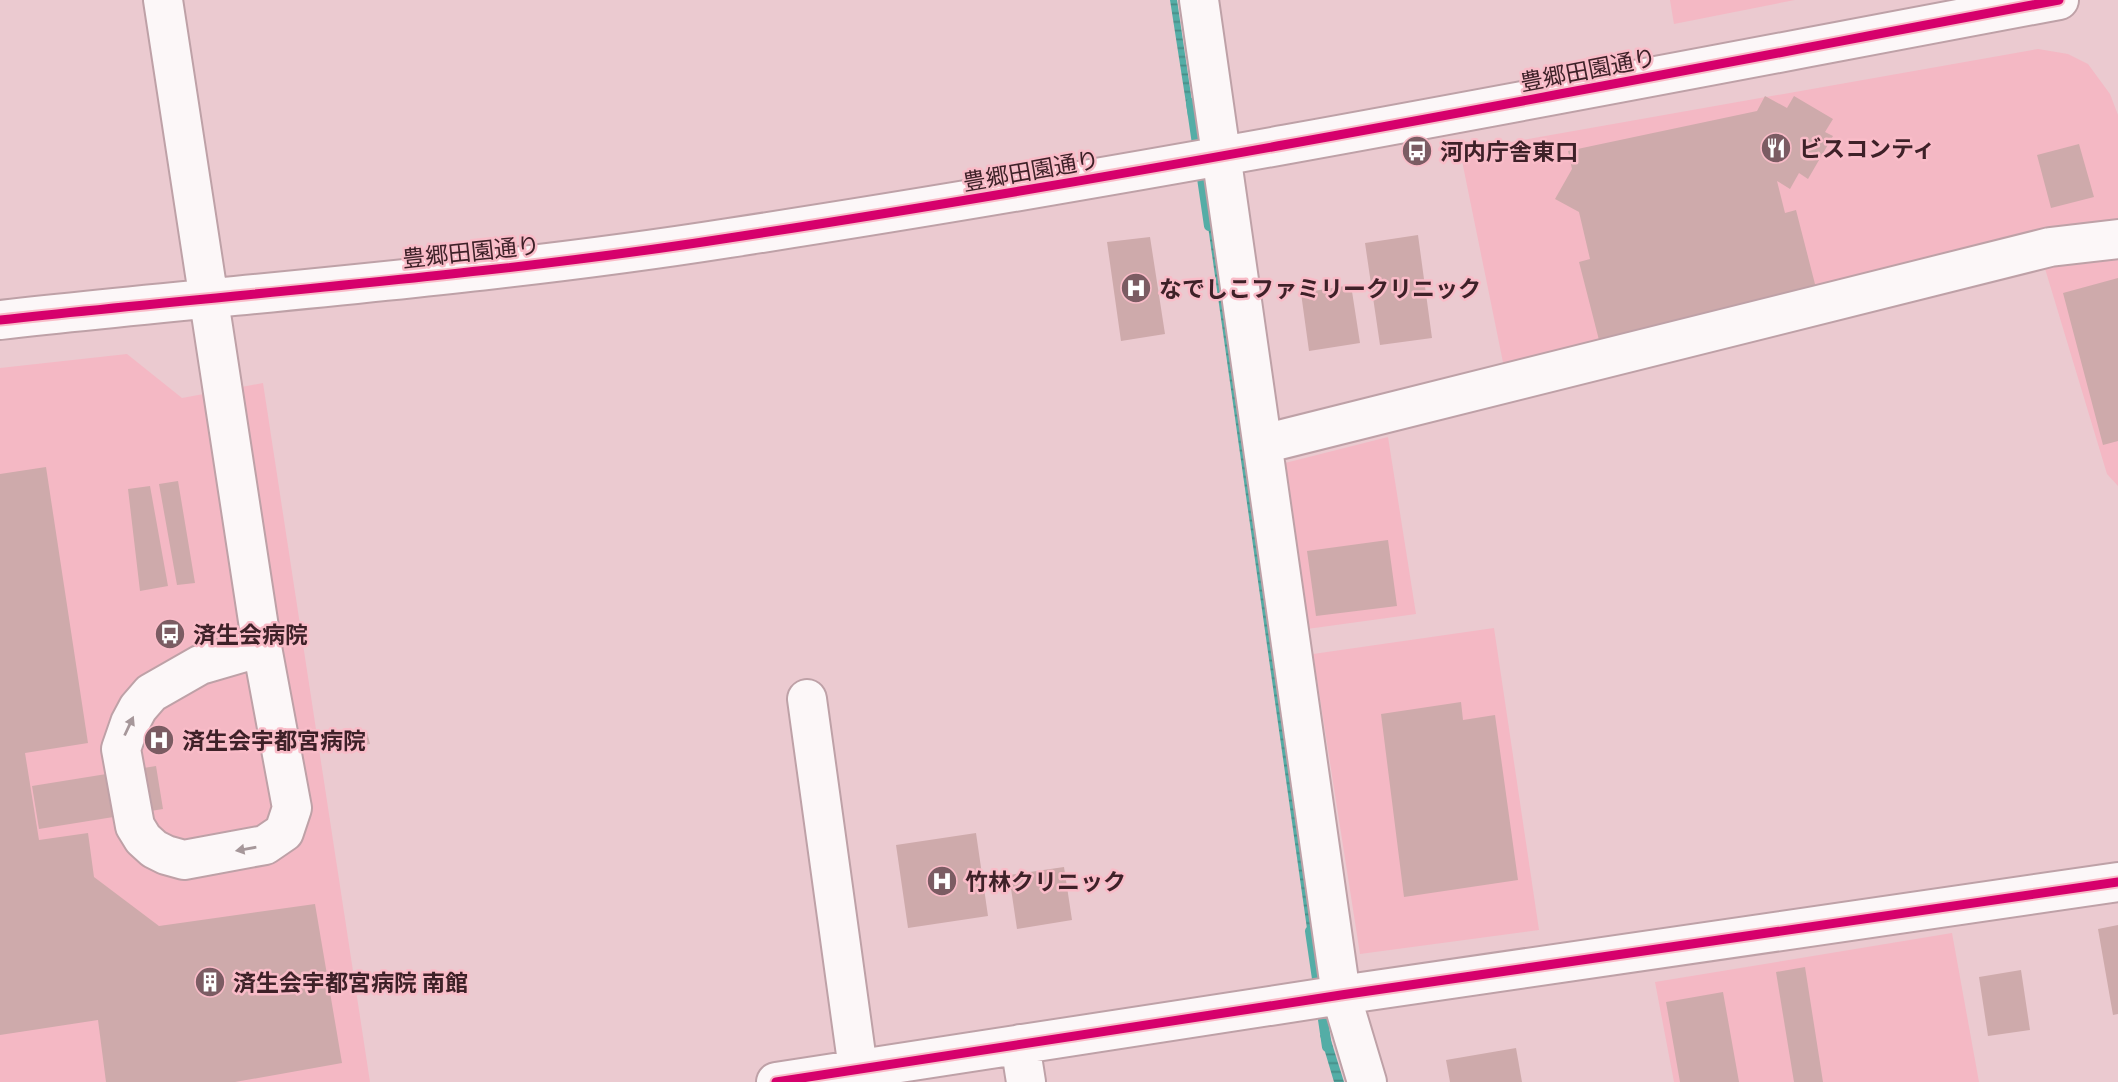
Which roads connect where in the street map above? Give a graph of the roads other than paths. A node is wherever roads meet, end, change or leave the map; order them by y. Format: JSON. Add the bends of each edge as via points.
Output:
{"nodes":[{"id":1,"x":163,"y":0,"type":"edge"},
{"id":2,"x":1199,"y":0,"type":"edge"},
{"id":3,"x":2059,"y":0,"type":"edge"},
{"id":4,"x":1222,"y":156,"type":"junction"},
{"id":5,"x":2118,"y":239,"type":"edge"},
{"id":6,"x":208,"y":297,"type":"junction"},
{"id":7,"x":0,"y":320,"type":"edge"},
{"id":8,"x":1263,"y":444,"type":"junction"},
{"id":9,"x":262,"y":647,"type":"junction"},
{"id":10,"x":807,"y":699,"type":"dead end"},
{"id":11,"x":2118,"y":882,"type":"edge"},
{"id":12,"x":1341,"y":995,"type":"junction"},
{"id":13,"x":1020,"y":1044,"type":"junction"},
{"id":14,"x":858,"y":1069,"type":"junction"},
{"id":15,"x":779,"y":1082,"type":"edge"},
{"id":16,"x":1026,"y":1082,"type":"edge"},
{"id":17,"x":1367,"y":1082,"type":"edge"}],
"edges":[{"from":1,"to":6,"type":"street"},
{"from":2,"to":4,"type":"street"},
{"from":3,"to":4,"type":"street","name":"豊郷田園通り"},
{"from":4,"to":6,"type":"street","name":"豊郷田園通り","via":[[727,239],[493,269]]},
{"from":4,"to":8,"type":"street"},
{"from":5,"to":8,"type":"street","via":[[2050,247]]},
{"from":6,"to":7,"type":"street","name":"豊郷田園通り"},
{"from":6,"to":9,"type":"street"},
{"from":8,"to":12,"type":"street"},
{"from":9,"to":9,"type":"street","one_way":true,"via":[[292,808],[284,832],[265,845],[184,860],[154,849],[135,826],[121,749],[126,730],[151,693],[200,665]]},
{"from":10,"to":14,"type":"street"},
{"from":11,"to":12,"type":"street"},
{"from":12,"to":13,"type":"street"},
{"from":12,"to":17,"type":"street"},
{"from":13,"to":14,"type":"street"},
{"from":13,"to":16,"type":"street"},
{"from":14,"to":15,"type":"street"}]}
